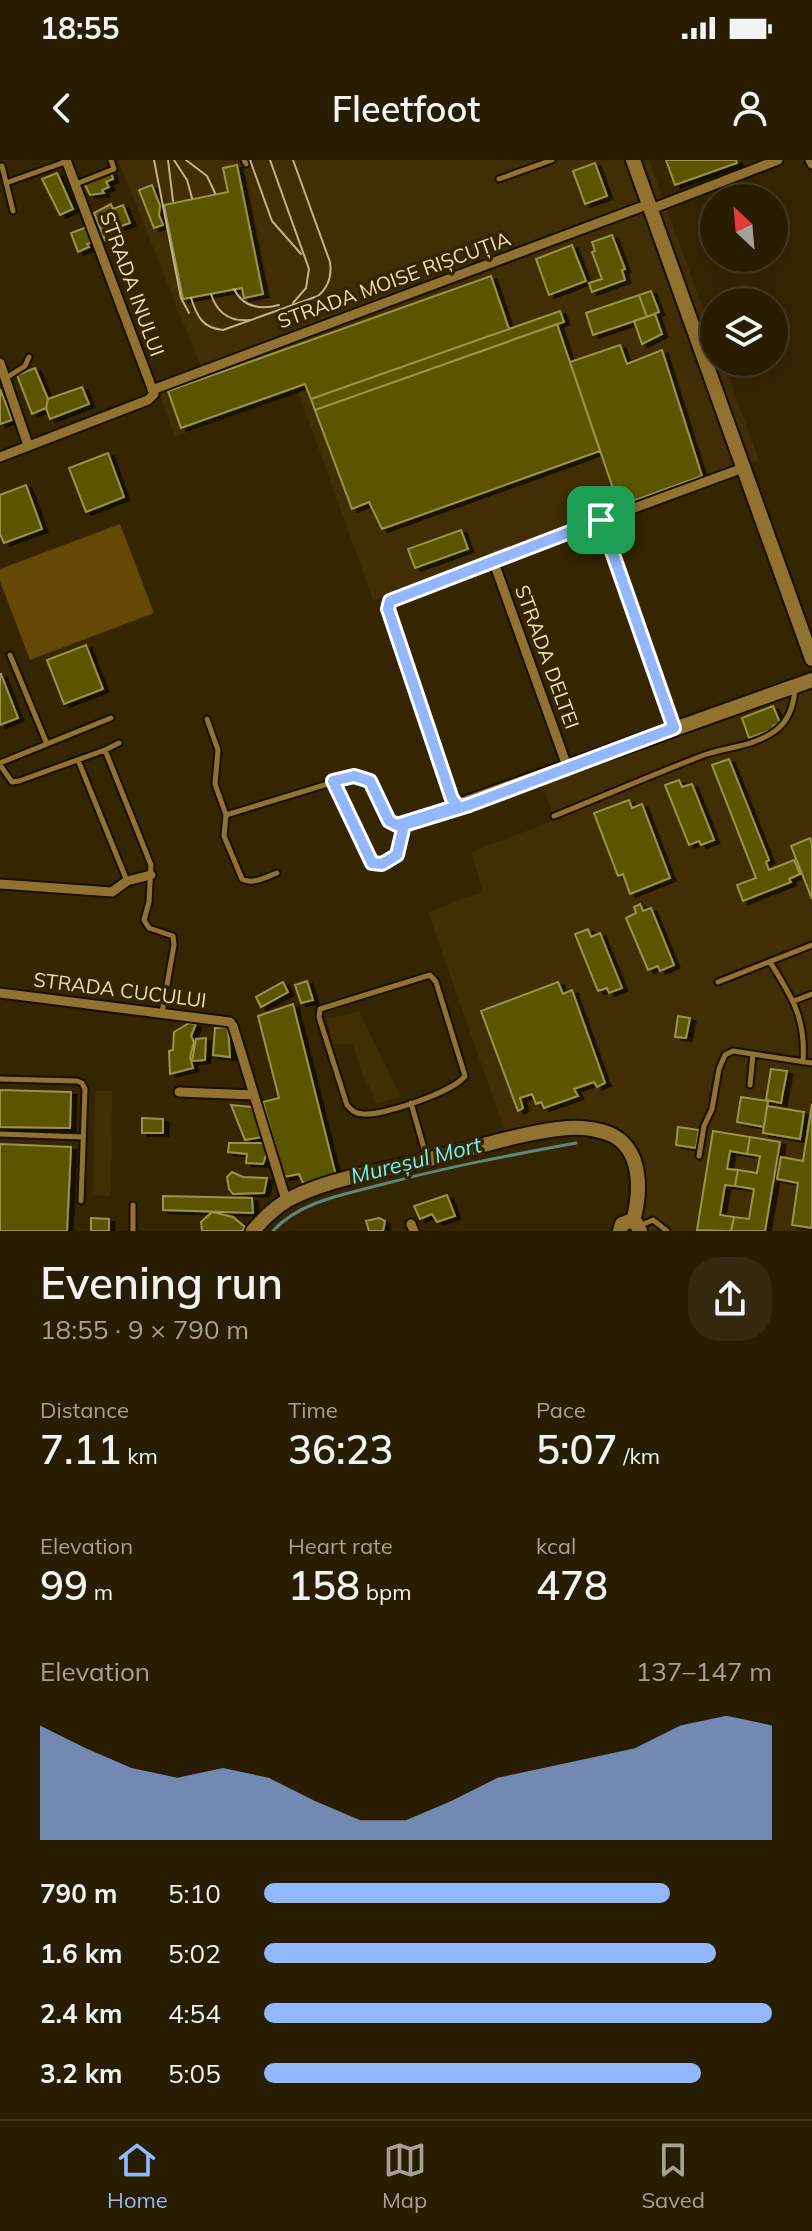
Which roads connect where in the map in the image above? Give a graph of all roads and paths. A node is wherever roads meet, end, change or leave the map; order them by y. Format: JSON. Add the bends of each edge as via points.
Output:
{"nodes":[{"id":1,"x":111,"y":160,"type":"edge"},
{"id":2,"x":552,"y":160,"type":"edge"},
{"id":3,"x":633,"y":160,"type":"edge"},
{"id":4,"x":778,"y":160,"type":"edge"},
{"id":5,"x":66,"y":161,"type":"edge"},
{"id":6,"x":2,"y":166,"type":"edge"},
{"id":7,"x":499,"y":179,"type":"dead end"},
{"id":8,"x":6,"y":183,"type":"junction"},
{"id":9,"x":76,"y":184,"type":"junction"},
{"id":10,"x":650,"y":207,"type":"junction"},
{"id":11,"x":13,"y":211,"type":"dead end"},
{"id":12,"x":29,"y":357,"type":"dead end"},
{"id":13,"x":0,"y":363,"type":"edge"},
{"id":14,"x":5,"y":379,"type":"junction"},
{"id":15,"x":152,"y":393,"type":"junction"},
{"id":16,"x":28,"y":445,"type":"junction"},
{"id":17,"x":0,"y":457,"type":"edge"},
{"id":18,"x":743,"y":468,"type":"junction"},
{"id":19,"x":601,"y":520,"type":"junction"},
{"id":20,"x":493,"y":560,"type":"junction"},
{"id":21,"x":10,"y":655,"type":"dead end"},
{"id":22,"x":812,"y":659,"type":"edge"},
{"id":23,"x":812,"y":680,"type":"edge"},
{"id":24,"x":795,"y":686,"type":"junction"},
{"id":25,"x":111,"y":718,"type":"dead end"},
{"id":26,"x":207,"y":719,"type":"dead end"},
{"id":27,"x":674,"y":728,"type":"junction"},
{"id":28,"x":119,"y":743,"type":"dead end"},
{"id":29,"x":47,"y":744,"type":"junction"},
{"id":30,"x":105,"y":750,"type":"junction"},
{"id":31,"x":78,"y":760,"type":"junction"},
{"id":32,"x":0,"y":764,"type":"edge"},
{"id":33,"x":567,"y":766,"type":"junction"},
{"id":34,"x":333,"y":781,"type":"junction"},
{"id":35,"x":458,"y":806,"type":"junction"},
{"id":36,"x":226,"y":815,"type":"junction"},
{"id":37,"x":554,"y":816,"type":"dead end"},
{"id":38,"x":404,"y":825,"type":"junction"},
{"id":39,"x":277,"y":873,"type":"dead end"},
{"id":40,"x":151,"y":875,"type":"junction"},
{"id":41,"x":127,"y":881,"type":"junction"},
{"id":42,"x":0,"y":884,"type":"edge"},
{"id":43,"x":812,"y":945,"type":"edge"},
{"id":44,"x":770,"y":962,"type":"junction"},
{"id":45,"x":718,"y":982,"type":"dead end"},
{"id":46,"x":0,"y":993,"type":"edge"},
{"id":47,"x":812,"y":994,"type":"edge"},
{"id":48,"x":794,"y":1001,"type":"junction"},
{"id":49,"x":162,"y":1013,"type":"junction"},
{"id":50,"x":753,"y":1054,"type":"junction"},
{"id":51,"x":803,"y":1062,"type":"junction"},
{"id":52,"x":812,"y":1063,"type":"edge"},
{"id":53,"x":0,"y":1079,"type":"edge"},
{"id":54,"x":750,"y":1085,"type":"dead end"},
{"id":55,"x":179,"y":1092,"type":"dead end"},
{"id":56,"x":254,"y":1095,"type":"junction"},
{"id":57,"x":411,"y":1103,"type":"junction"},
{"id":58,"x":0,"y":1134,"type":"edge"},
{"id":59,"x":83,"y":1137,"type":"junction"},
{"id":60,"x":699,"y":1156,"type":"dead end"},
{"id":61,"x":428,"y":1160,"type":"junction"},
{"id":62,"x":286,"y":1200,"type":"junction"},
{"id":63,"x":81,"y":1201,"type":"dead end"},
{"id":64,"x":133,"y":1205,"type":"dead end"},
{"id":65,"x":637,"y":1226,"type":"edge"},
{"id":66,"x":133,"y":1231,"type":"edge"},
{"id":67,"x":253,"y":1231,"type":"edge"},
{"id":68,"x":620,"y":1231,"type":"edge"},
{"id":69,"x":667,"y":1231,"type":"edge"}],
"edges":[{"from":1,"to":9,"type":"lane","via":[[114,169]]},
{"from":2,"to":7,"type":"lane"},
{"from":3,"to":10,"type":"street"},
{"from":4,"to":10,"type":"street","name":"STRADA MOISE RIȘCUȚIA"},
{"from":5,"to":8,"type":"lane","name":"STRADA INULUI"},
{"from":5,"to":9,"type":"street","name":"STRADA INULUI"},
{"from":6,"to":8,"type":"lane"},
{"from":8,"to":11,"type":"lane"},
{"from":9,"to":15,"type":"street","name":"STRADA INULUI"},
{"from":10,"to":15,"type":"street","name":"STRADA MOISE RIȘCUȚIA"},
{"from":10,"to":18,"type":"street"},
{"from":12,"to":14,"type":"lane"},
{"from":13,"to":14,"type":"street"},
{"from":14,"to":16,"type":"street"},
{"from":15,"to":16,"type":"street","name":"STRADA MOISE RIȘCUȚIA"},
{"from":16,"to":17,"type":"street","name":"STRADA MOISE RIȘCUȚIA"},
{"from":18,"to":19,"type":"street"},
{"from":18,"to":22,"type":"street"},
{"from":19,"to":20,"type":"street"},
{"from":19,"to":27,"type":"street"},
{"from":20,"to":33,"type":"street","name":"STRADA DELTEI"},
{"from":20,"to":35,"type":"street","via":[[393,598],[388,609]]},
{"from":21,"to":29,"type":"lane"},
{"from":23,"to":24,"type":"street"},
{"from":24,"to":27,"type":"street"},
{"from":24,"to":37,"type":"lane","via":[[790,713],[772,734],[706,754]]},
{"from":25,"to":29,"type":"lane"},
{"from":26,"to":36,"type":"lane","via":[[218,750],[215,784]]},
{"from":27,"to":33,"type":"street"},
{"from":28,"to":30,"type":"lane"},
{"from":29,"to":32,"type":"lane"},
{"from":30,"to":31,"type":"lane"},
{"from":30,"to":40,"type":"lane","via":[[148,853]]},
{"from":31,"to":32,"type":"lane","via":[[12,782]]},
{"from":31,"to":41,"type":"lane"},
{"from":33,"to":35,"type":"street"},
{"from":34,"to":36,"type":"lane"},
{"from":34,"to":38,"type":"lane","via":[[363,777],[374,786],[389,821]]},
{"from":34,"to":38,"type":"lane","via":[[372,863],[382,864],[397,855]]},
{"from":35,"to":38,"type":"lane"},
{"from":36,"to":39,"type":"lane","via":[[224,836],[242,879],[257,881]]},
{"from":40,"to":41,"type":"street"},
{"from":40,"to":49,"type":"lane","via":[[144,920],[149,928],[173,936],[174,945]]},
{"from":41,"to":42,"type":"street","via":[[112,892]]},
{"from":43,"to":44,"type":"lane"},
{"from":44,"to":45,"type":"lane"},
{"from":44,"to":48,"type":"lane"},
{"from":46,"to":49,"type":"street","name":"STRADA CUCULUI"},
{"from":47,"to":48,"type":"lane"},
{"from":48,"to":51,"type":"lane","via":[[804,1034]]},
{"from":49,"to":56,"type":"street","name":"STRADA CUCULUI","via":[[233,1026]]},
{"from":50,"to":51,"type":"lane"},
{"from":50,"to":54,"type":"lane"},
{"from":50,"to":60,"type":"lane","via":[[733,1051],[721,1061]]},
{"from":51,"to":52,"type":"lane"},
{"from":53,"to":59,"type":"lane","via":[[82,1083]]},
{"from":55,"to":56,"type":"street"},
{"from":56,"to":62,"type":"street"},
{"from":57,"to":57,"type":"lane","via":[[455,1087],[465,1076],[432,976],[320,1009],[352,1111],[367,1115]]},
{"from":57,"to":61,"type":"lane"},
{"from":58,"to":59,"type":"lane"},
{"from":59,"to":63,"type":"lane"},
{"from":61,"to":62,"type":"street"},
{"from":61,"to":65,"type":"street","via":[[564,1128],[609,1134],[627,1149],[635,1166]]},
{"from":62,"to":67,"type":"street"},
{"from":64,"to":66,"type":"lane"},
{"from":65,"to":68,"type":"street","via":[[624,1222]]},
{"from":65,"to":69,"type":"lane","via":[[656,1221]]}]}
